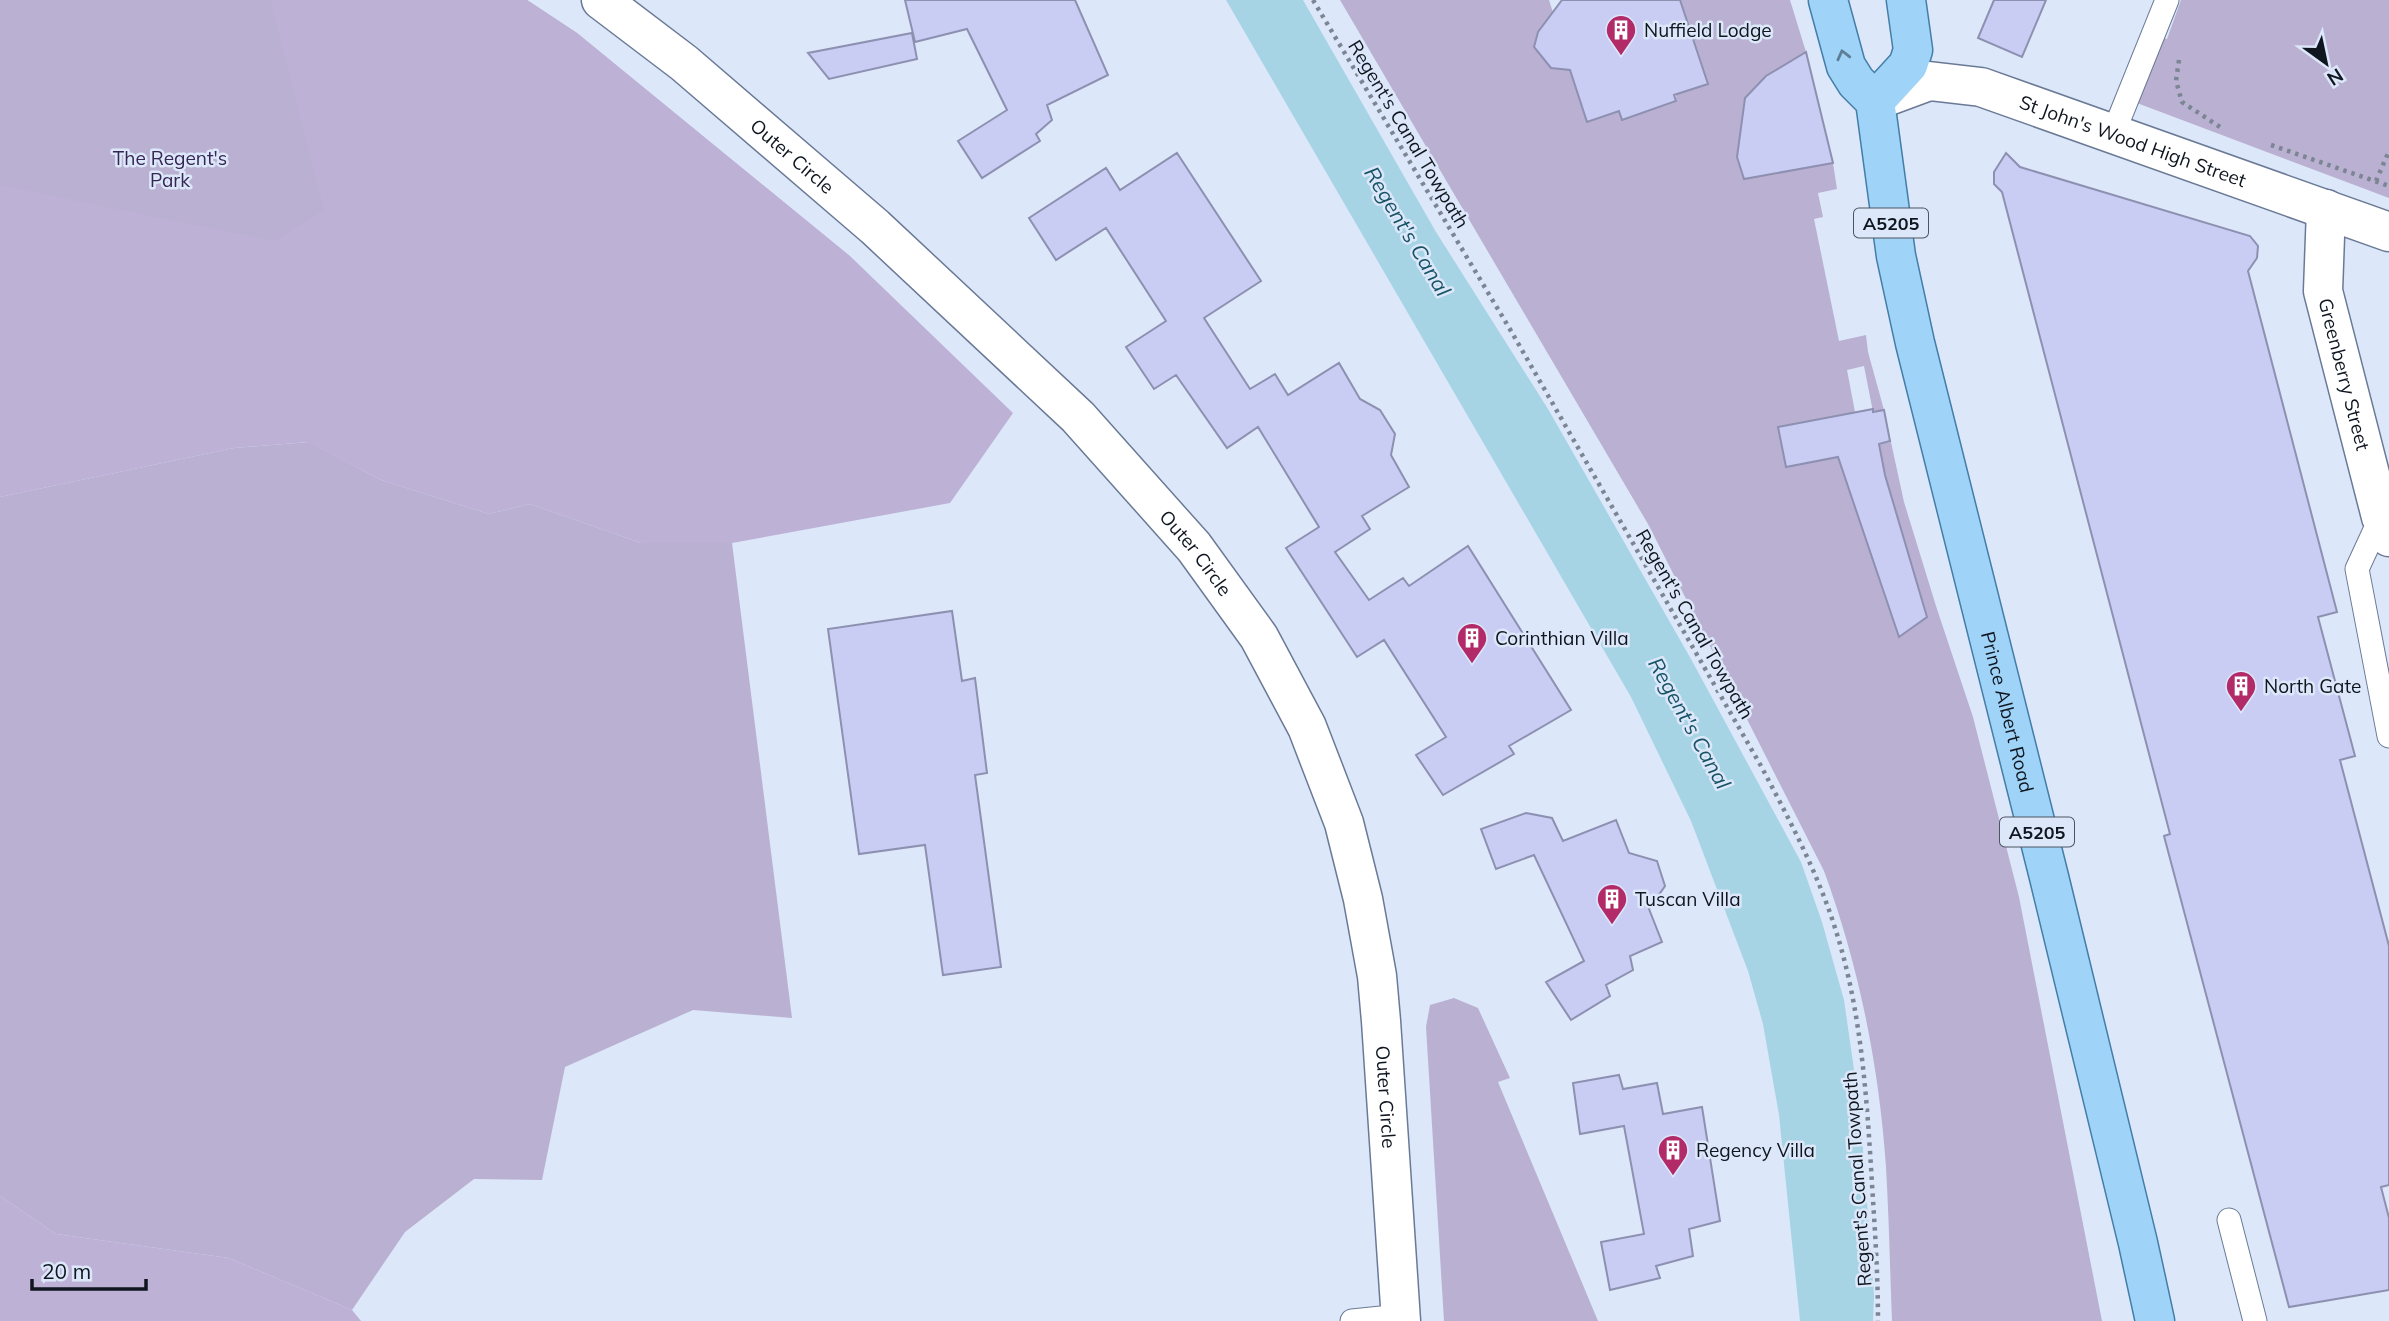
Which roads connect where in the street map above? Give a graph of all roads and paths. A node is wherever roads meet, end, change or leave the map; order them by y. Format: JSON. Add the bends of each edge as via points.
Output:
{"nodes":[{"id":1,"x":601,"y":0,"type":"edge"},
{"id":2,"x":1313,"y":0,"type":"edge"},
{"id":3,"x":1828,"y":0,"type":"edge"},
{"id":4,"x":1906,"y":0,"type":"edge"},
{"id":5,"x":2166,"y":0,"type":"edge"},
{"id":6,"x":2180,"y":56,"type":"dead end"},
{"id":7,"x":1875,"y":101,"type":"junction"},
{"id":8,"x":2235,"y":133,"type":"dead end"},
{"id":9,"x":2113,"y":134,"type":"junction"},
{"id":10,"x":2261,"y":142,"type":"dead end"},
{"id":11,"x":2389,"y":151,"type":"edge"},
{"id":12,"x":2376,"y":181,"type":"junction"},
{"id":13,"x":2389,"y":186,"type":"edge"},
{"id":14,"x":2326,"y":209,"type":"junction"},
{"id":15,"x":2389,"y":232,"type":"edge"},
{"id":16,"x":2385,"y":527,"type":"edge"},
{"id":17,"x":2389,"y":736,"type":"edge"},
{"id":18,"x":2229,"y":1220,"type":"dead end"},
{"id":19,"x":1401,"y":1318,"type":"edge"},
{"id":20,"x":1352,"y":1321,"type":"edge"},
{"id":21,"x":1878,"y":1321,"type":"edge"},
{"id":22,"x":2155,"y":1321,"type":"edge"},
{"id":23,"x":2255,"y":1321,"type":"edge"}],
"edges":[{"from":1,"to":19,"type":"street","name":"Outer Circle","via":[[804,164],[1078,417],[1194,547],[1259,636],[1307,727],[1345,823],[1363,899],[1377,976]]},
{"from":2,"to":21,"type":"path","name":"Regent's Canal Towpath","via":[[1511,331],[1761,766],[1819,886],[1847,974],[1861,1049]]},
{"from":7,"to":3,"type":"main road","one_way":true,"via":[[1846,66]]},
{"from":4,"to":7,"type":"main road","via":[[1913,50],[1908,65]]},
{"from":5,"to":9,"type":"lane"},
{"from":6,"to":8,"type":"path","via":[[2176,80],[2182,102]]},
{"from":7,"to":9,"type":"street","name":"St John's Wood High Street","via":[[1928,81],[1981,87]]},
{"from":7,"to":22,"type":"main road","name":"Prince Albert Road","number":"A5205","via":[[1896,256],[1918,355]]},
{"from":9,"to":14,"type":"street","name":"St John's Wood High Street"},
{"from":10,"to":12,"type":"path"},
{"from":11,"to":12,"type":"path"},
{"from":12,"to":13,"type":"path"},
{"from":14,"to":15,"type":"street","name":"St John's Wood High Street"},
{"from":14,"to":16,"type":"street","name":"Greenberry Street","via":[[2323,291]]},
{"from":16,"to":17,"type":"lane","via":[[2357,569]]},
{"from":18,"to":23,"type":"lane"},
{"from":19,"to":20,"type":"lane"}]}
